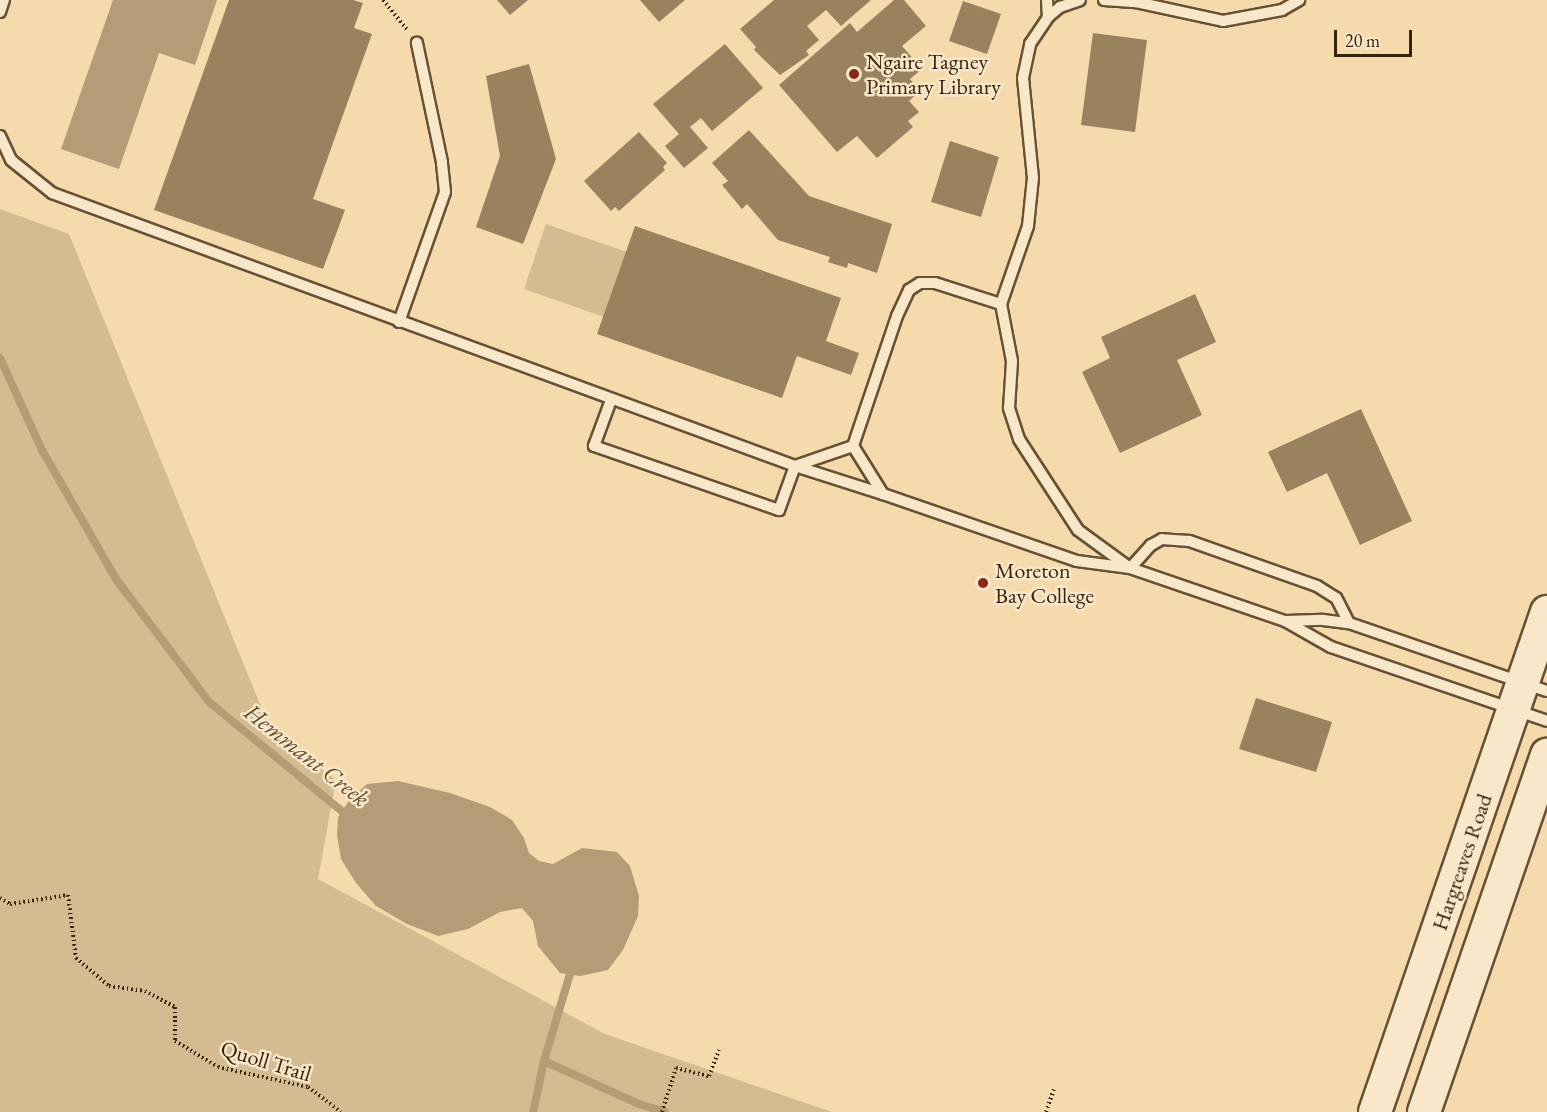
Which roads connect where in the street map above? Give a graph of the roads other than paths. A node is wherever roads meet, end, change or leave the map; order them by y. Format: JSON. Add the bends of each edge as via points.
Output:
{"nodes":[{"id":1,"x":4,"y":0,"type":"edge"},
{"id":2,"x":1047,"y":0,"type":"edge"},
{"id":3,"x":1080,"y":0,"type":"edge"},
{"id":4,"x":1104,"y":0,"type":"edge"},
{"id":5,"x":1299,"y":0,"type":"edge"},
{"id":6,"x":1136,"y":1,"type":"edge"},
{"id":7,"x":0,"y":12,"type":"edge"},
{"id":8,"x":1048,"y":17,"type":"junction"},
{"id":9,"x":417,"y":43,"type":"road end"},
{"id":10,"x":0,"y":136,"type":"edge"},
{"id":11,"x":1001,"y":304,"type":"junction"},
{"id":12,"x":399,"y":322,"type":"junction"},
{"id":13,"x":611,"y":400,"type":"junction"},
{"id":14,"x":853,"y":446,"type":"junction"},
{"id":15,"x":795,"y":466,"type":"junction"},
{"id":16,"x":883,"y":494,"type":"junction"},
{"id":17,"x":1130,"y":568,"type":"junction"},
{"id":18,"x":1547,"y":612,"type":"edge"},
{"id":19,"x":1285,"y":621,"type":"junction"},
{"id":20,"x":1349,"y":623,"type":"junction"},
{"id":21,"x":1528,"y":695,"type":"edge"},
{"id":22,"x":1547,"y":721,"type":"edge"},
{"id":23,"x":1547,"y":755,"type":"edge"},
{"id":24,"x":1375,"y":1112,"type":"edge"},
{"id":25,"x":1424,"y":1112,"type":"edge"}],
"edges":[{"from":1,"to":7,"type":"lane"},
{"from":2,"to":8,"type":"lane"},
{"from":3,"to":8,"type":"lane","via":[[1060,7]]},
{"from":4,"to":6,"type":"lane"},
{"from":5,"to":6,"type":"lane","via":[[1282,10],[1223,21]]},
{"from":8,"to":11,"type":"lane","via":[[1030,44],[1023,78],[1033,178],[1028,226]]},
{"from":9,"to":12,"type":"lane","via":[[445,192]]},
{"from":10,"to":12,"type":"lane","via":[[11,160],[52,193]]},
{"from":11,"to":14,"type":"lane","via":[[935,283],[920,283],[909,290]]},
{"from":11,"to":17,"type":"lane","via":[[1012,361],[1009,408],[1019,439],[1078,530]]},
{"from":12,"to":13,"type":"lane"},
{"from":13,"to":15,"type":"lane"},
{"from":13,"to":15,"type":"lane","via":[[594,446],[779,510]]},
{"from":14,"to":15,"type":"lane"},
{"from":14,"to":16,"type":"lane"},
{"from":15,"to":16,"type":"lane"},
{"from":16,"to":17,"type":"lane","via":[[1077,561]]},
{"from":17,"to":19,"type":"lane"},
{"from":17,"to":20,"type":"lane","via":[[1151,545],[1162,540],[1189,541],[1329,591]]},
{"from":18,"to":21,"type":"main road","name":"Hargreaves Road"},
{"from":19,"to":20,"type":"lane"},
{"from":19,"to":21,"type":"lane","via":[[1331,647]]},
{"from":20,"to":21,"type":"lane"},
{"from":21,"to":22,"type":"lane"},
{"from":21,"to":24,"type":"main road","name":"Hargreaves Road"},
{"from":23,"to":25,"type":"main road","name":"Hargreaves Road"}]}
